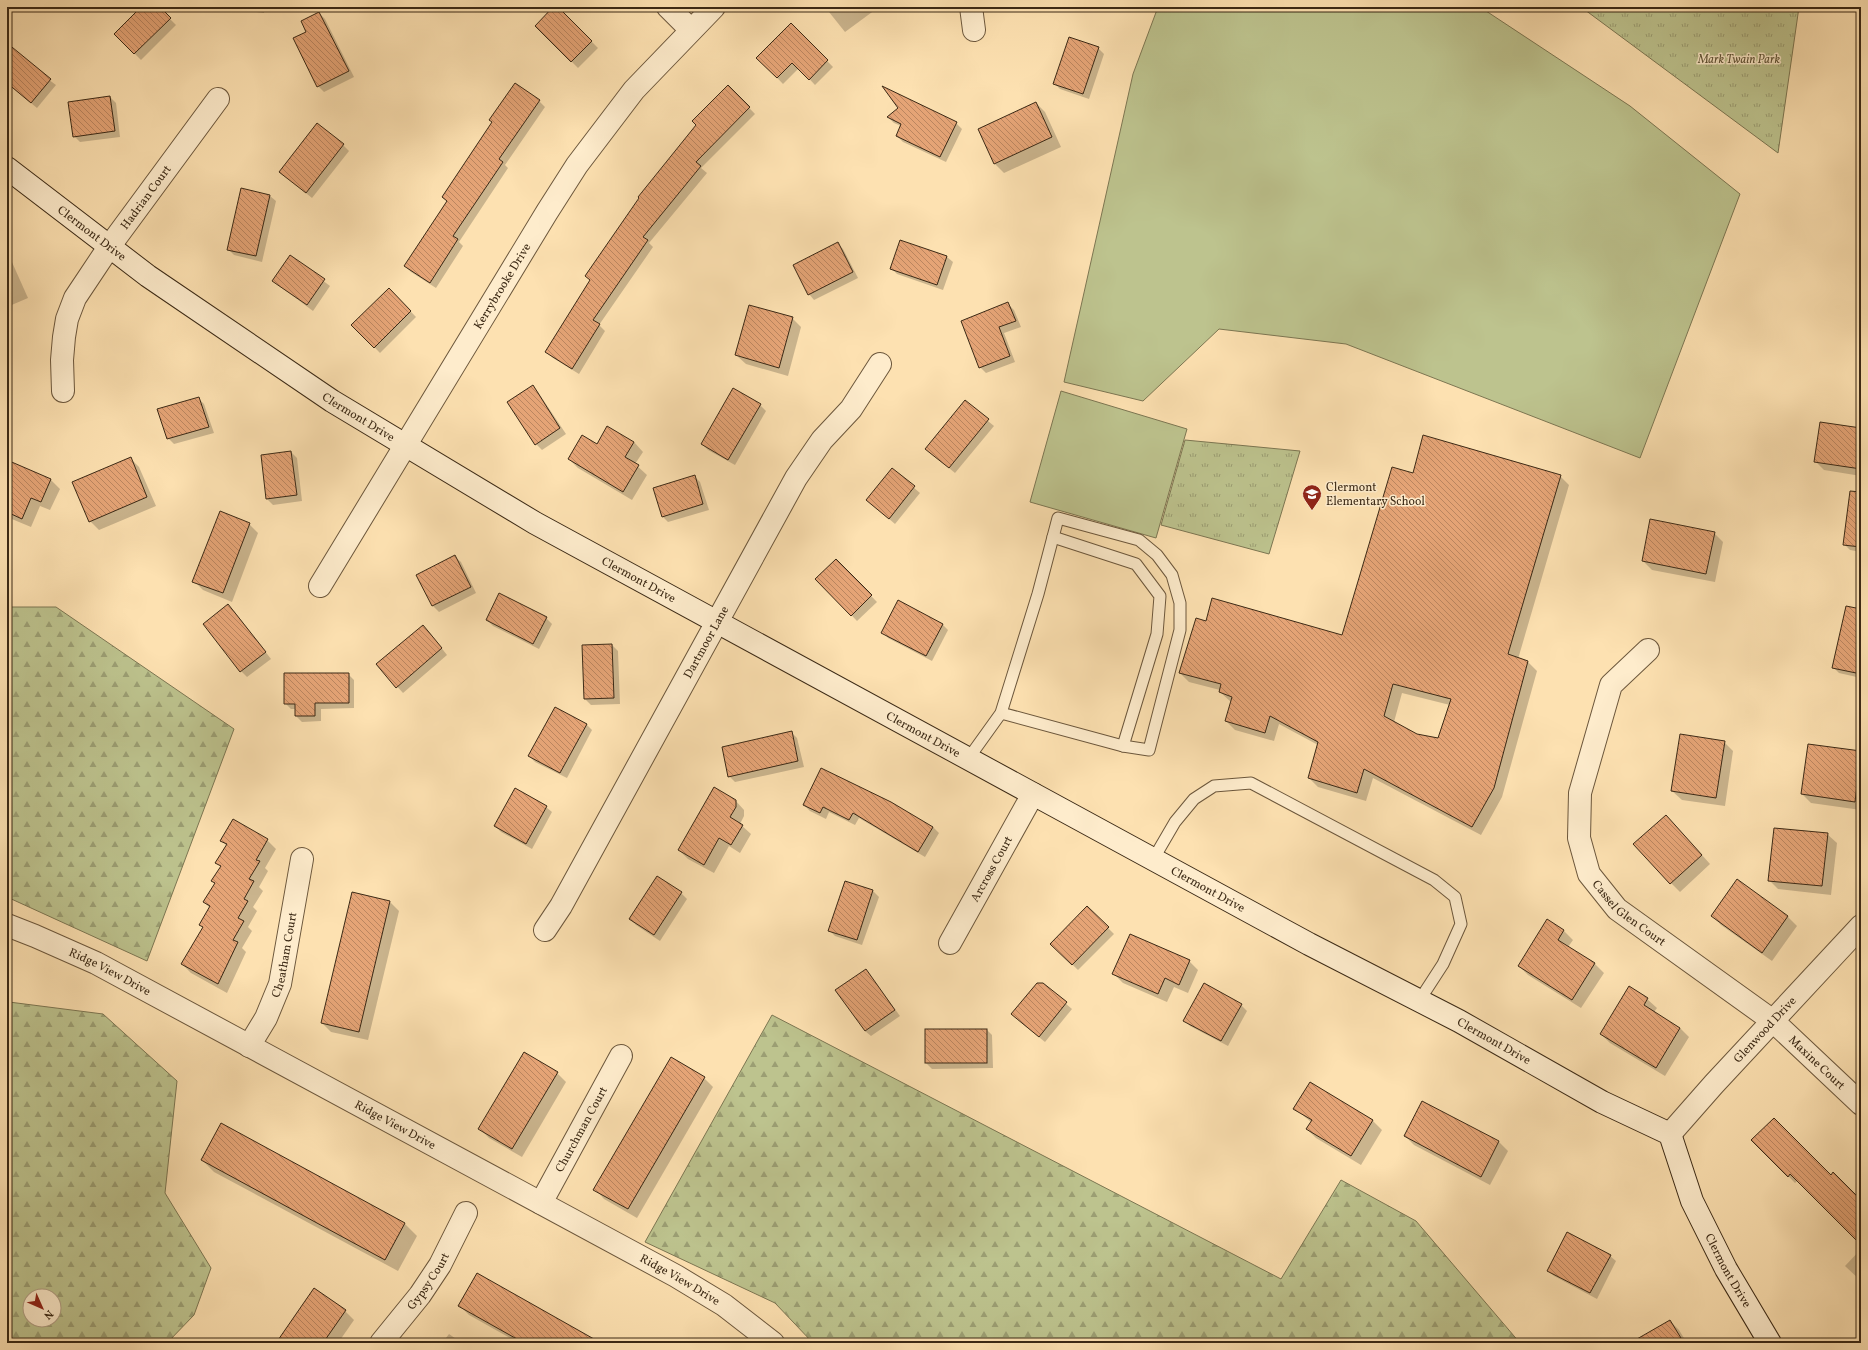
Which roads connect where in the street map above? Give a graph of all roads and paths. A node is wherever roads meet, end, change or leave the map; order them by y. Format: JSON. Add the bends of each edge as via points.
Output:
{"nodes":[{"id":1,"x":668,"y":7,"type":"edge"},
{"id":2,"x":714,"y":7,"type":"edge"},
{"id":3,"x":971,"y":7,"type":"edge"},
{"id":4,"x":691,"y":30,"type":"junction"},
{"id":5,"x":974,"y":30,"type":"dead end"},
{"id":6,"x":218,"y":99,"type":"dead end"},
{"id":7,"x":7,"y":168,"type":"edge"},
{"id":8,"x":110,"y":247,"type":"junction"},
{"id":9,"x":880,"y":364,"type":"dead end"},
{"id":10,"x":63,"y":391,"type":"dead end"},
{"id":11,"x":405,"y":446,"type":"junction"},
{"id":12,"x":1053,"y":537,"type":"junction"},
{"id":13,"x":320,"y":586,"type":"dead end"},
{"id":14,"x":716,"y":622,"type":"junction"},
{"id":15,"x":1648,"y":650,"type":"dead end"},
{"id":16,"x":1001,"y":713,"type":"junction"},
{"id":17,"x":1123,"y":746,"type":"junction"},
{"id":18,"x":968,"y":759,"type":"junction"},
{"id":19,"x":1033,"y":794,"type":"junction"},
{"id":20,"x":302,"y":858,"type":"dead end"},
{"id":21,"x":1154,"y":858,"type":"junction"},
{"id":22,"x":7,"y":925,"type":"edge"},
{"id":23,"x":1861,"y":926,"type":"edge"},
{"id":24,"x":545,"y":930,"type":"dead end"},
{"id":25,"x":950,"y":943,"type":"dead end"},
{"id":26,"x":1419,"y":1001,"type":"junction"},
{"id":27,"x":1773,"y":1021,"type":"junction"},
{"id":28,"x":249,"y":1046,"type":"junction"},
{"id":29,"x":621,"y":1056,"type":"dead end"},
{"id":30,"x":1861,"y":1104,"type":"edge"},
{"id":31,"x":1670,"y":1134,"type":"junction"},
{"id":32,"x":540,"y":1203,"type":"junction"},
{"id":33,"x":466,"y":1212,"type":"dead end"},
{"id":34,"x":381,"y":1343,"type":"edge"},
{"id":35,"x":773,"y":1343,"type":"edge"},
{"id":36,"x":1770,"y":1343,"type":"edge"}],
"edges":[{"from":1,"to":4,"type":"street"},
{"from":2,"to":4,"type":"street","name":"Kerrybrooke Drive"},
{"from":3,"to":5,"type":"street"},
{"from":4,"to":11,"type":"street","name":"Kerrybrooke Drive","via":[[634,90],[577,165]]},
{"from":6,"to":8,"type":"street","name":"Hadrian Court"},
{"from":7,"to":8,"type":"street","name":"Clermont Drive"},
{"from":8,"to":10,"type":"street","name":"Hadrian Court","via":[[74,298],[67,319],[62,360]]},
{"from":8,"to":11,"type":"street","name":"Clermont Drive","via":[[148,276],[332,401]]},
{"from":9,"to":14,"type":"street","name":"Dartmoor Lane","via":[[851,409],[806,461]]},
{"from":11,"to":13,"type":"street","name":"Kerrybrooke Drive"},
{"from":11,"to":14,"type":"street","name":"Clermont Drive","via":[[535,523]]},
{"from":12,"to":16,"type":"lane"},
{"from":12,"to":17,"type":"lane","via":[[1136,564],[1160,596],[1158,634]]},
{"from":12,"to":17,"type":"lane","via":[[1058,518],[1139,540],[1157,555],[1172,575],[1180,603],[1180,630],[1149,750]]},
{"from":14,"to":18,"type":"street","name":"Clermont Drive"},
{"from":14,"to":24,"type":"street","name":"Dartmoor Lane","via":[[561,906]]},
{"from":15,"to":27,"type":"street","name":"Cassel Glen Court","via":[[1611,685],[1580,793],[1579,838],[1589,874],[1617,909]]},
{"from":16,"to":17,"type":"lane"},
{"from":16,"to":18,"type":"lane"},
{"from":18,"to":19,"type":"street","name":"Clermont Drive"},
{"from":19,"to":21,"type":"street","name":"Clermont Drive"},
{"from":19,"to":25,"type":"street","name":"Arcross Court"},
{"from":20,"to":28,"type":"street","name":"Cheatham Court","via":[[280,984],[266,1018]]},
{"from":21,"to":26,"type":"street","name":"Clermont Drive","via":[[1309,944]]},
{"from":21,"to":26,"type":"lane","via":[[1175,822],[1194,799],[1214,786],[1251,783],[1434,880],[1455,897],[1461,924],[1443,964]]},
{"from":22,"to":28,"type":"street","name":"Ridge View Drive","via":[[96,963]]},
{"from":23,"to":27,"type":"street","name":"Glenwood Drive"},
{"from":26,"to":31,"type":"street","name":"Clermont Drive","via":[[1602,1102]]},
{"from":27,"to":30,"type":"street","name":"Maxine Court"},
{"from":27,"to":31,"type":"street","name":"Glenwood Drive"},
{"from":28,"to":32,"type":"street","name":"Ridge View Drive"},
{"from":29,"to":32,"type":"street","name":"Churchman Court"},
{"from":31,"to":36,"type":"street","name":"Clermont Drive","via":[[1692,1202],[1726,1269]]},
{"from":32,"to":35,"type":"street","name":"Ridge View Drive","via":[[688,1283],[724,1305]]},
{"from":33,"to":34,"type":"street","name":"Gypsy Court","via":[[440,1265]]}]}
